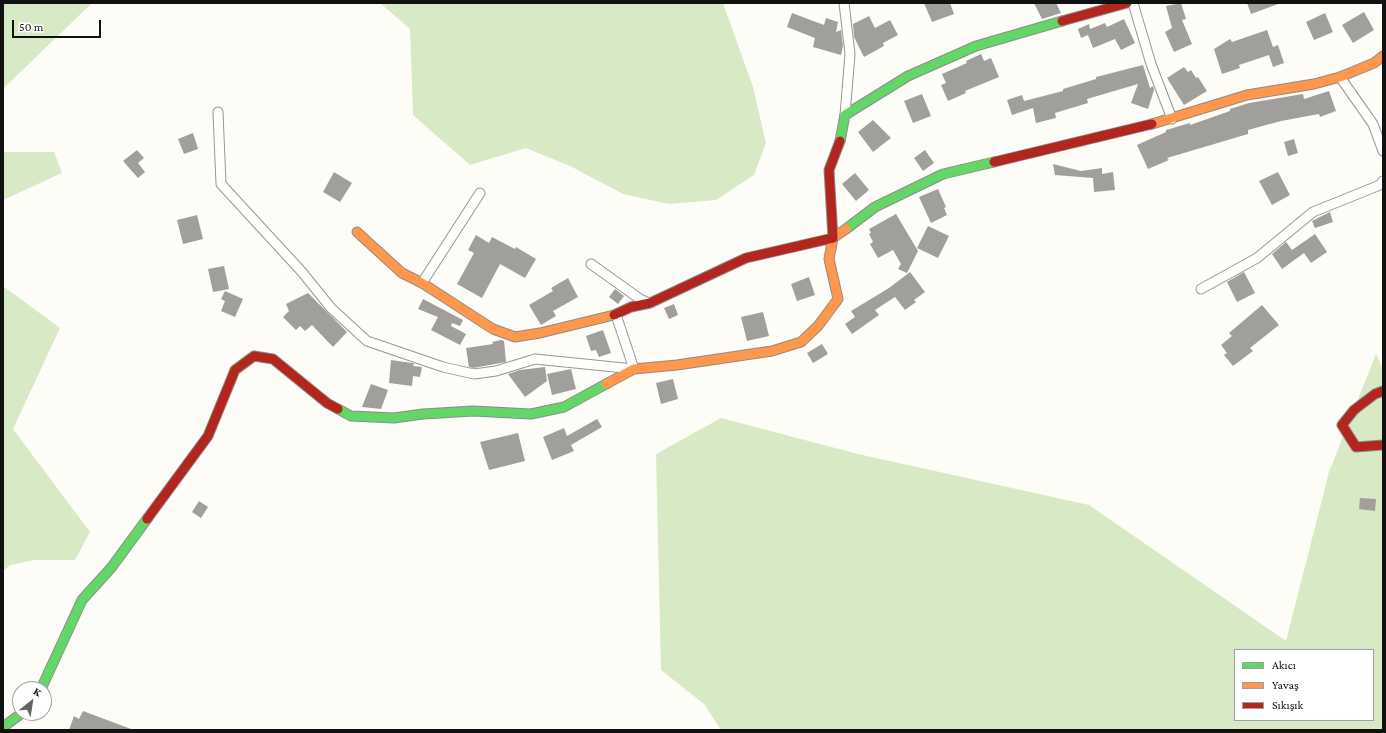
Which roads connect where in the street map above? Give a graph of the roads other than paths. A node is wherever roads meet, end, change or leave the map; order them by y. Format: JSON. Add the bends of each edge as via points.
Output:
{"nodes":[{"id":1,"x":844,"y":3,"type":"edge"},
{"id":2,"x":1127,"y":3,"type":"edge"},
{"id":3,"x":1133,"y":3,"type":"edge"},
{"id":4,"x":1383,"y":56,"type":"edge"},
{"id":5,"x":1340,"y":78,"type":"junction"},
{"id":6,"x":218,"y":112,"type":"dead end"},
{"id":7,"x":844,"y":115,"type":"junction"},
{"id":8,"x":1172,"y":119,"type":"junction"},
{"id":9,"x":1383,"y":152,"type":"edge"},
{"id":10,"x":1383,"y":181,"type":"edge"},
{"id":11,"x":480,"y":193,"type":"dead end"},
{"id":12,"x":357,"y":232,"type":"dead end"},
{"id":13,"x":833,"y":238,"type":"junction"},
{"id":14,"x":591,"y":264,"type":"dead end"},
{"id":15,"x":422,"y":283,"type":"junction"},
{"id":16,"x":1201,"y":289,"type":"dead end"},
{"id":17,"x":650,"y":303,"type":"junction"},
{"id":18,"x":616,"y":315,"type":"junction"},
{"id":19,"x":634,"y":369,"type":"junction"},
{"id":20,"x":1383,"y":391,"type":"edge"},
{"id":21,"x":1383,"y":445,"type":"edge"},
{"id":22,"x":45,"y":681,"type":"edge"},
{"id":23,"x":12,"y":720,"type":"edge"},
{"id":24,"x":3,"y":727,"type":"edge"}],
"edges":[{"from":1,"to":7,"type":"street","via":[[850,54]]},
{"from":2,"to":7,"type":"street","via":[[976,46],[908,76]]},
{"from":3,"to":8,"type":"street","via":[[1151,64]]},
{"from":4,"to":5,"type":"street","via":[[1374,63]]},
{"from":5,"to":8,"type":"street","via":[[1247,95]]},
{"from":5,"to":9,"type":"street","via":[[1372,124]]},
{"from":6,"to":19,"type":"street","via":[[221,184],[302,272],[331,308],[367,341],[442,367],[474,374],[496,371],[535,359]]},
{"from":7,"to":13,"type":"street","via":[[840,141],[829,170]]},
{"from":8,"to":13,"type":"street","via":[[943,174],[875,207]]},
{"from":10,"to":16,"type":"street","via":[[1380,185],[1313,212],[1257,258]]},
{"from":11,"to":15,"type":"street"},
{"from":12,"to":15,"type":"street","via":[[402,273]]},
{"from":13,"to":17,"type":"street","via":[[746,258]]},
{"from":13,"to":19,"type":"street","via":[[829,260],[838,299],[818,326],[801,342],[772,351],[677,366]]},
{"from":14,"to":17,"type":"street","via":[[640,299]]},
{"from":15,"to":18,"type":"street","via":[[493,329],[515,337]]},
{"from":17,"to":18,"type":"street","via":[[631,307]]},
{"from":18,"to":19,"type":"street"},
{"from":19,"to":22,"type":"street","via":[[564,407],[531,414],[473,411],[394,418],[351,416],[327,403],[274,359],[254,356],[235,370],[208,436],[111,568],[82,600]]},
{"from":20,"to":21,"type":"street","via":[[1354,410],[1342,424],[1356,447]]},
{"from":23,"to":24,"type":"street"}]}
